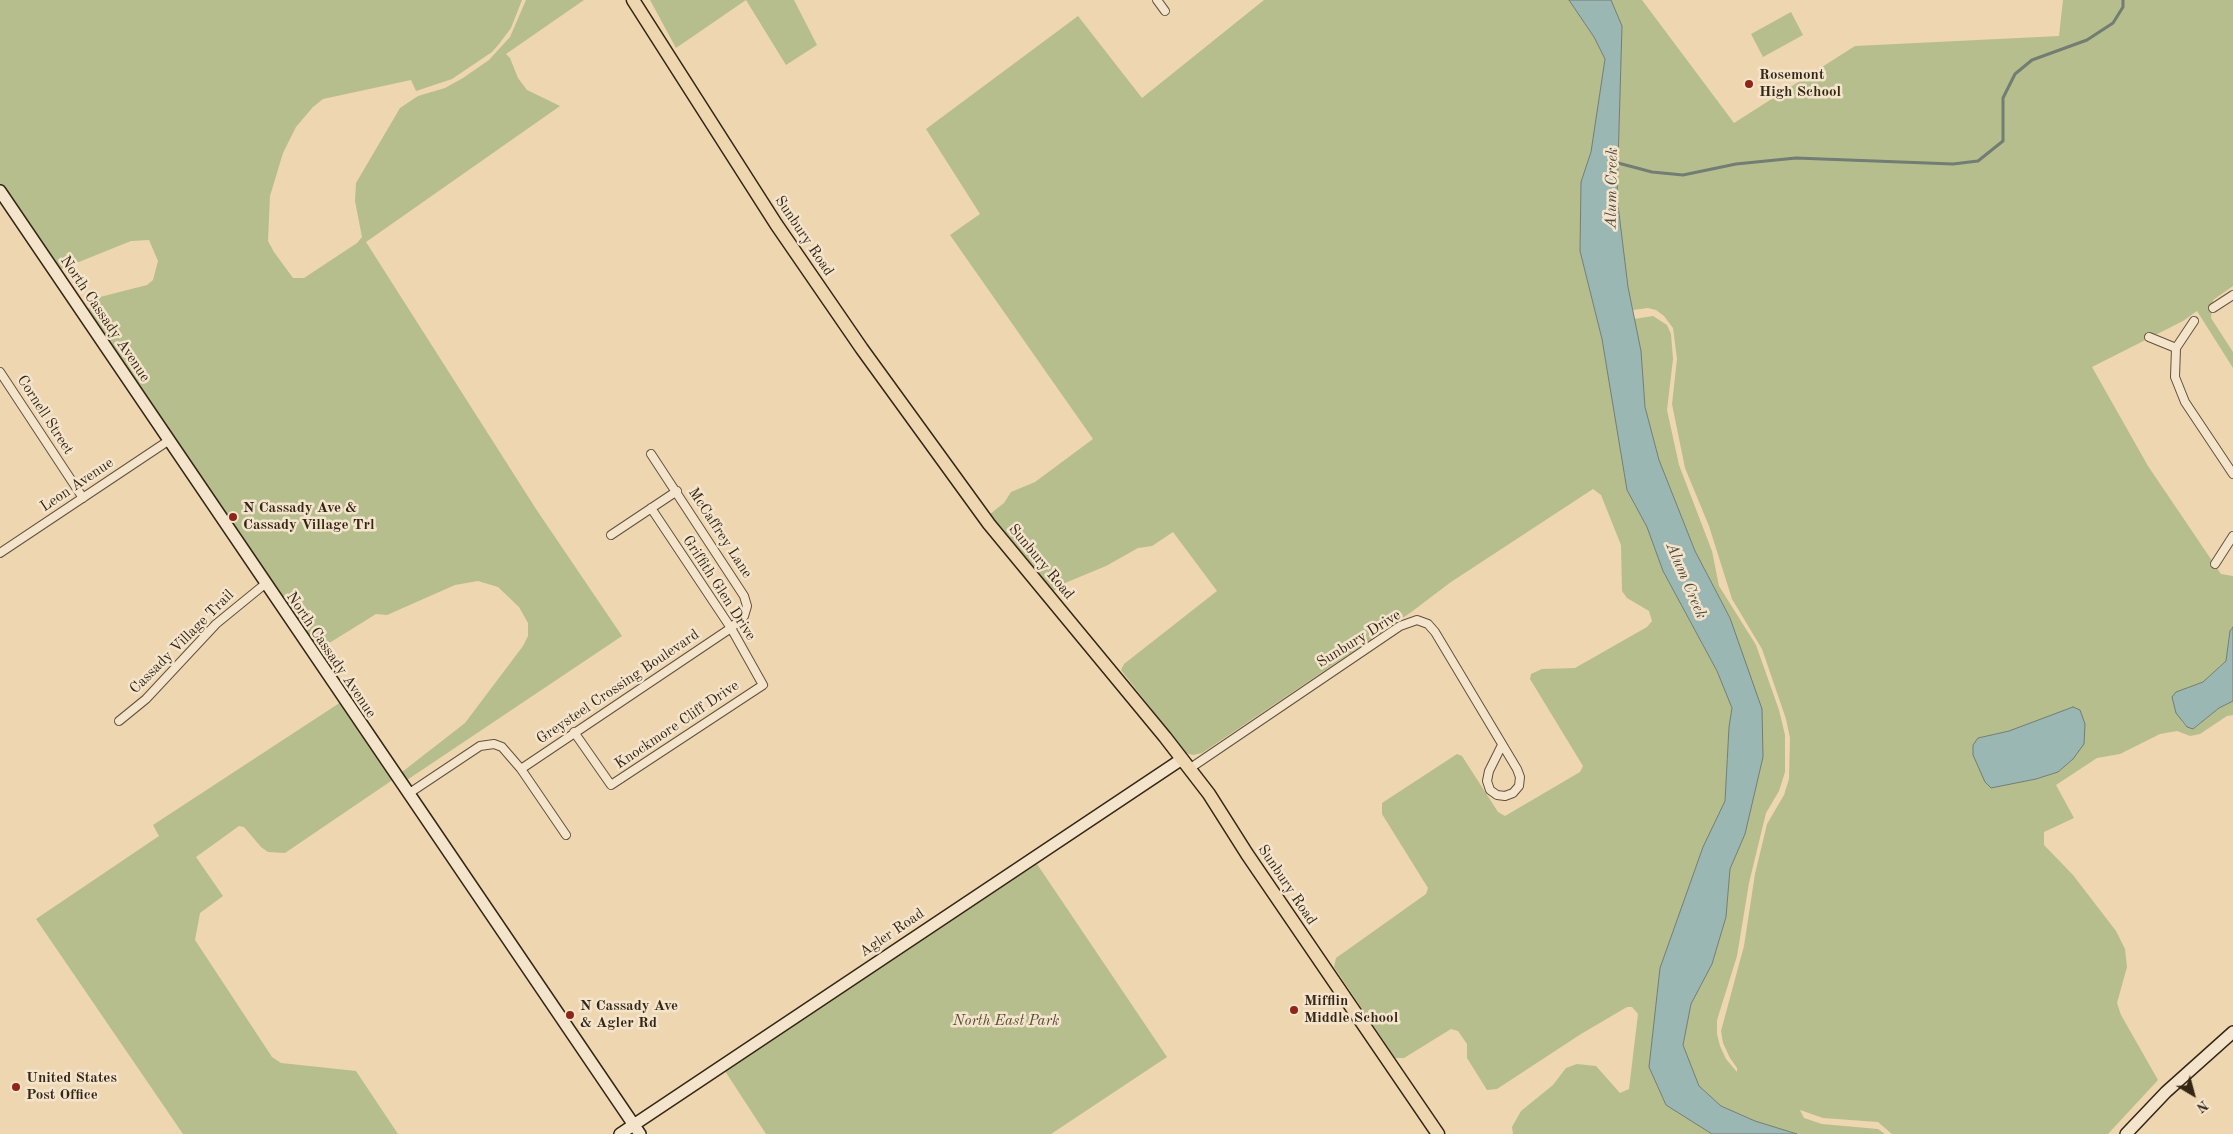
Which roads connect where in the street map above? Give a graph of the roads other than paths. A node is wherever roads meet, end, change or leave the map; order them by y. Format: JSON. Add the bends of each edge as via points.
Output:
{"nodes":[{"id":1,"x":633,"y":0,"type":"edge"},
{"id":2,"x":1157,"y":0,"type":"edge"},
{"id":3,"x":1165,"y":11,"type":"dead end"},
{"id":4,"x":0,"y":191,"type":"edge"},
{"id":5,"x":2233,"y":295,"type":"edge"},
{"id":6,"x":2212,"y":308,"type":"dead end"},
{"id":7,"x":2194,"y":321,"type":"dead end"},
{"id":8,"x":2149,"y":337,"type":"dead end"},
{"id":9,"x":2176,"y":348,"type":"junction"},
{"id":10,"x":0,"y":372,"type":"edge"},
{"id":11,"x":168,"y":441,"type":"junction"},
{"id":12,"x":651,"y":454,"type":"dead end"},
{"id":13,"x":2233,"y":474,"type":"edge"},
{"id":14,"x":677,"y":491,"type":"junction"},
{"id":15,"x":83,"y":498,"type":"junction"},
{"id":16,"x":651,"y":508,"type":"junction"},
{"id":17,"x":611,"y":535,"type":"dead end"},
{"id":18,"x":2233,"y":536,"type":"edge"},
{"id":19,"x":0,"y":553,"type":"edge"},
{"id":20,"x":2215,"y":564,"type":"dead end"},
{"id":21,"x":265,"y":584,"type":"junction"},
{"id":22,"x":731,"y":628,"type":"junction"},
{"id":23,"x":763,"y":685,"type":"joint"},
{"id":24,"x":119,"y":721,"type":"dead end"},
{"id":25,"x":574,"y":732,"type":"junction"},
{"id":26,"x":1502,"y":745,"type":"junction"},
{"id":27,"x":1185,"y":764,"type":"junction"},
{"id":28,"x":521,"y":769,"type":"junction"},
{"id":29,"x":408,"y":794,"type":"junction"},
{"id":30,"x":566,"y":835,"type":"dead end"},
{"id":31,"x":2233,"y":1032,"type":"edge"},
{"id":32,"x":636,"y":1130,"type":"edge"},
{"id":33,"x":620,"y":1134,"type":"edge"},
{"id":34,"x":1438,"y":1134,"type":"edge"},
{"id":35,"x":2126,"y":1134,"type":"edge"}],
"edges":[{"from":1,"to":27,"type":"main road","name":"Sunbury Road","via":[[776,224],[952,475]]},
{"from":2,"to":3,"type":"street"},
{"from":4,"to":11,"type":"main road","name":"North Cassady Avenue"},
{"from":5,"to":6,"type":"street"},
{"from":7,"to":9,"type":"street"},
{"from":8,"to":9,"type":"street"},
{"from":9,"to":13,"type":"street","via":[[2175,377],[2185,402]]},
{"from":10,"to":15,"type":"street","name":"Cornell Street"},
{"from":11,"to":15,"type":"street","name":"Leon Avenue"},
{"from":11,"to":21,"type":"main road","name":"North Cassady Avenue"},
{"from":12,"to":14,"type":"street","name":"McCaffrey Lane"},
{"from":14,"to":16,"type":"street"},
{"from":14,"to":22,"type":"street","name":"McCaffrey Lane","via":[[744,596],[747,606],[744,616]]},
{"from":15,"to":19,"type":"street","name":"Leon Avenue"},
{"from":16,"to":17,"type":"street"},
{"from":16,"to":22,"type":"street","name":"Griffith Glen Drive"},
{"from":18,"to":20,"type":"street"},
{"from":21,"to":24,"type":"street","name":"Cassady Village Trail","via":[[216,624],[146,699]]},
{"from":21,"to":29,"type":"main road","name":"North Cassady Avenue"},
{"from":22,"to":23,"type":"street","name":"Griffith Glen Drive"},
{"from":22,"to":25,"type":"street","name":"Greysteel Crossing Boulevard"},
{"from":23,"to":25,"type":"street","name":"Knockmore Cliff Drive","via":[[611,785]]},
{"from":25,"to":28,"type":"street","name":"Greysteel Crossing Boulevard"},
{"from":26,"to":26,"type":"street","name":"Sunbury Drive","via":[[1520,777],[1519,786],[1505,796],[1490,790],[1487,781]]},
{"from":26,"to":27,"type":"street","name":"Sunbury Drive","via":[[1435,632],[1428,624],[1417,620],[1400,626]]},
{"from":27,"to":32,"type":"main road","name":"Agler Road"},
{"from":27,"to":34,"type":"main road","name":"Sunbury Road","via":[[1209,794]]},
{"from":28,"to":29,"type":"street","via":[[502,747],[494,744],[480,746]]},
{"from":28,"to":30,"type":"street"},
{"from":29,"to":32,"type":"main road","name":"North Cassady Avenue"},
{"from":31,"to":35,"type":"main road","via":[[2166,1092]]},
{"from":32,"to":33,"type":"main road","name":"Agler Road"}]}
